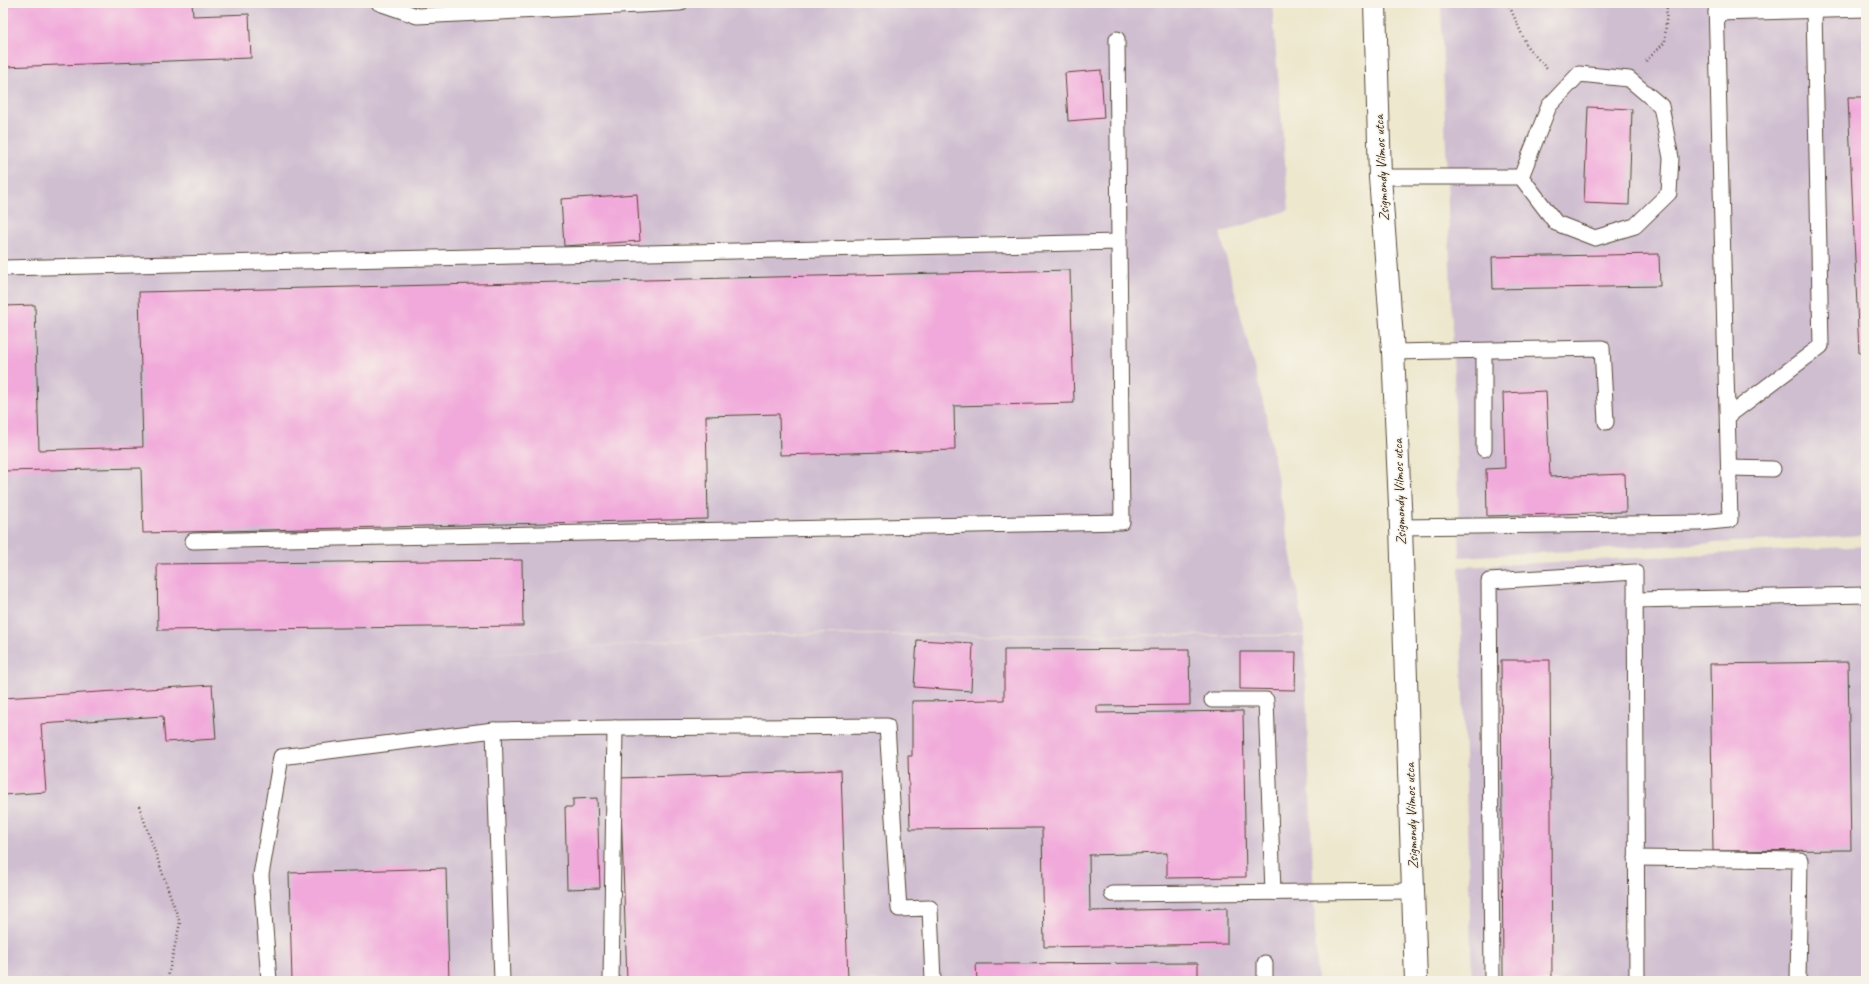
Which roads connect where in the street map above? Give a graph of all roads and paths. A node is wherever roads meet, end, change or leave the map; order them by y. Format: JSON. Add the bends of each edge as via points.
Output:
{"nodes":[{"id":1,"x":379,"y":3,"type":"edge"},
{"id":2,"x":680,"y":3,"type":"edge"},
{"id":3,"x":1375,"y":3,"type":"edge"},
{"id":4,"x":1508,"y":3,"type":"edge"},
{"id":5,"x":1667,"y":3,"type":"edge"},
{"id":6,"x":1764,"y":7,"type":"edge"},
{"id":7,"x":1716,"y":8,"type":"edge"},
{"id":8,"x":1821,"y":8,"type":"edge"},
{"id":9,"x":1866,"y":9,"type":"edge"},
{"id":10,"x":1117,"y":39,"type":"dead end"},
{"id":11,"x":1629,"y":79,"type":"junction"},
{"id":12,"x":1566,"y":88,"type":"junction"},
{"id":13,"x":1380,"y":177,"type":"junction"},
{"id":14,"x":1522,"y":177,"type":"junction"},
{"id":15,"x":1119,"y":242,"type":"junction"},
{"id":16,"x":3,"y":268,"type":"edge"},
{"id":17,"x":1484,"y":351,"type":"junction"},
{"id":18,"x":1393,"y":352,"type":"junction"},
{"id":19,"x":1728,"y":416,"type":"junction"},
{"id":20,"x":1606,"y":422,"type":"dead end"},
{"id":21,"x":1484,"y":449,"type":"dead end"},
{"id":22,"x":1729,"y":468,"type":"junction"},
{"id":23,"x":1773,"y":469,"type":"dead end"},
{"id":24,"x":1401,"y":527,"type":"junction"},
{"id":25,"x":193,"y":541,"type":"dead end"},
{"id":26,"x":1866,"y":595,"type":"edge"},
{"id":27,"x":1636,"y":600,"type":"junction"},
{"id":28,"x":1212,"y":700,"type":"dead end"},
{"id":29,"x":615,"y":728,"type":"junction"},
{"id":30,"x":494,"y":730,"type":"junction"},
{"id":31,"x":139,"y":806,"type":"dead end"},
{"id":32,"x":1636,"y":858,"type":"junction"},
{"id":33,"x":1414,"y":891,"type":"junction"},
{"id":34,"x":1273,"y":892,"type":"junction"},
{"id":35,"x":1112,"y":894,"type":"dead end"},
{"id":36,"x":1265,"y":963,"type":"dead end"},
{"id":37,"x":168,"y":981,"type":"edge"},
{"id":38,"x":269,"y":981,"type":"edge"},
{"id":39,"x":502,"y":981,"type":"edge"},
{"id":40,"x":611,"y":981,"type":"edge"},
{"id":41,"x":933,"y":981,"type":"edge"},
{"id":42,"x":1265,"y":981,"type":"edge"},
{"id":43,"x":1416,"y":981,"type":"edge"},
{"id":44,"x":1492,"y":981,"type":"edge"},
{"id":45,"x":1637,"y":981,"type":"edge"},
{"id":46,"x":1798,"y":981,"type":"edge"}],
"edges":[{"from":1,"to":2,"type":"lane","via":[[417,16]]},
{"from":3,"to":13,"type":"street","name":"Zsigmondy Vilmos utca"},
{"from":4,"to":12,"type":"path","via":[[1528,48]]},
{"from":5,"to":11,"type":"path","via":[[1665,42]]},
{"from":6,"to":7,"type":"lane"},
{"from":6,"to":8,"type":"lane"},
{"from":7,"to":19,"type":"lane"},
{"from":8,"to":9,"type":"lane"},
{"from":8,"to":19,"type":"lane","via":[[1821,346]]},
{"from":10,"to":15,"type":"lane"},
{"from":11,"to":12,"type":"lane","via":[[1579,74]]},
{"from":11,"to":14,"type":"lane","via":[[1661,106],[1671,158],[1669,193],[1635,226],[1595,238],[1556,223]]},
{"from":12,"to":14,"type":"lane","via":[[1549,106]]},
{"from":13,"to":14,"type":"lane"},
{"from":13,"to":18,"type":"street","name":"Zsigmondy Vilmos utca"},
{"from":15,"to":16,"type":"lane"},
{"from":15,"to":25,"type":"lane","via":[[1122,522]]},
{"from":17,"to":18,"type":"lane"},
{"from":17,"to":20,"type":"lane","via":[[1602,348]]},
{"from":17,"to":21,"type":"lane"},
{"from":18,"to":24,"type":"street","name":"Zsigmondy Vilmos utca"},
{"from":19,"to":22,"type":"lane"},
{"from":22,"to":23,"type":"lane"},
{"from":22,"to":24,"type":"lane","via":[[1730,520],[1691,523]]},
{"from":24,"to":33,"type":"street","name":"Zsigmondy Vilmos utca"},
{"from":26,"to":27,"type":"lane"},
{"from":27,"to":32,"type":"lane"},
{"from":27,"to":44,"type":"lane","via":[[1636,572],[1489,581]]},
{"from":28,"to":34,"type":"lane","via":[[1266,700]]},
{"from":29,"to":30,"type":"lane"},
{"from":29,"to":40,"type":"lane"},
{"from":29,"to":41,"type":"lane","via":[[887,726],[899,909],[930,908]]},
{"from":30,"to":38,"type":"lane","via":[[281,757],[262,874]]},
{"from":30,"to":39,"type":"lane"},
{"from":31,"to":37,"type":"path","via":[[180,923]]},
{"from":32,"to":45,"type":"lane"},
{"from":32,"to":46,"type":"lane","via":[[1800,860]]},
{"from":33,"to":34,"type":"lane"},
{"from":33,"to":43,"type":"street","name":"Zsigmondy Vilmos utca"},
{"from":34,"to":35,"type":"lane"},
{"from":36,"to":42,"type":"lane"}]}
